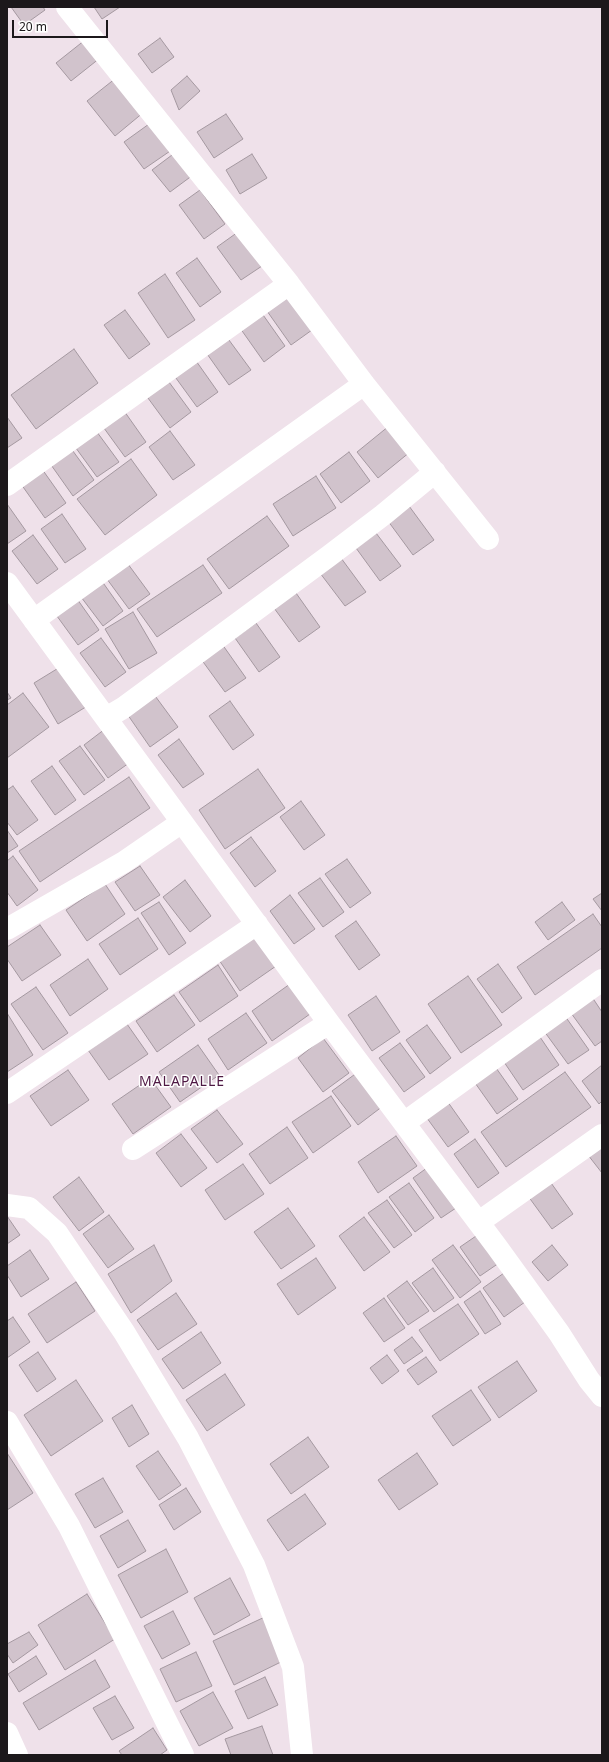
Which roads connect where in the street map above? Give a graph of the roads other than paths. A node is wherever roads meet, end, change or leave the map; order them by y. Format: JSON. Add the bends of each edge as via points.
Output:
{"nodes":[{"id":1,"x":67,"y":7,"type":"edge"},
{"id":2,"x":289,"y":284,"type":"junction"},
{"id":3,"x":364,"y":384,"type":"junction"},
{"id":4,"x":435,"y":472,"type":"junction"},
{"id":5,"x":7,"y":485,"type":"edge"},
{"id":6,"x":488,"y":540,"type":"dead end"},
{"id":7,"x":7,"y":583,"type":"edge"},
{"id":8,"x":34,"y":620,"type":"junction"},
{"id":9,"x":106,"y":718,"type":"junction"},
{"id":10,"x":182,"y":822,"type":"junction"},
{"id":11,"x":257,"y":924,"type":"junction"},
{"id":12,"x":7,"y":929,"type":"edge"},
{"id":13,"x":602,"y":980,"type":"edge"},
{"id":14,"x":329,"y":1022,"type":"junction"},
{"id":15,"x":7,"y":1093,"type":"edge"},
{"id":16,"x":404,"y":1123,"type":"junction"},
{"id":17,"x":602,"y":1135,"type":"edge"},
{"id":18,"x":133,"y":1149,"type":"dead end"},
{"id":19,"x":7,"y":1205,"type":"edge"},
{"id":20,"x":478,"y":1222,"type":"junction"},
{"id":21,"x":602,"y":1396,"type":"edge"},
{"id":22,"x":7,"y":1422,"type":"edge"},
{"id":23,"x":7,"y":1733,"type":"edge"},
{"id":24,"x":17,"y":1755,"type":"edge"},
{"id":25,"x":183,"y":1755,"type":"edge"},
{"id":26,"x":302,"y":1755,"type":"edge"}],
"edges":[{"from":1,"to":2,"type":"street"},
{"from":2,"to":3,"type":"street"},
{"from":2,"to":5,"type":"street"},
{"from":3,"to":4,"type":"street"},
{"from":3,"to":8,"type":"street"},
{"from":4,"to":6,"type":"street"},
{"from":4,"to":9,"type":"street","via":[[329,556]]},
{"from":7,"to":8,"type":"street"},
{"from":8,"to":9,"type":"street"},
{"from":9,"to":10,"type":"street"},
{"from":10,"to":11,"type":"street"},
{"from":10,"to":12,"type":"street","via":[[124,862]]},
{"from":11,"to":14,"type":"street"},
{"from":11,"to":15,"type":"street"},
{"from":13,"to":16,"type":"street"},
{"from":14,"to":16,"type":"street"},
{"from":14,"to":18,"type":"street"},
{"from":16,"to":20,"type":"street"},
{"from":17,"to":20,"type":"street"},
{"from":19,"to":26,"type":"street","via":[[29,1208],[57,1233],[124,1332],[188,1438],[254,1565],[293,1667]]},
{"from":20,"to":21,"type":"street"},
{"from":22,"to":25,"type":"street","via":[[69,1526]]},
{"from":23,"to":24,"type":"street"}]}
